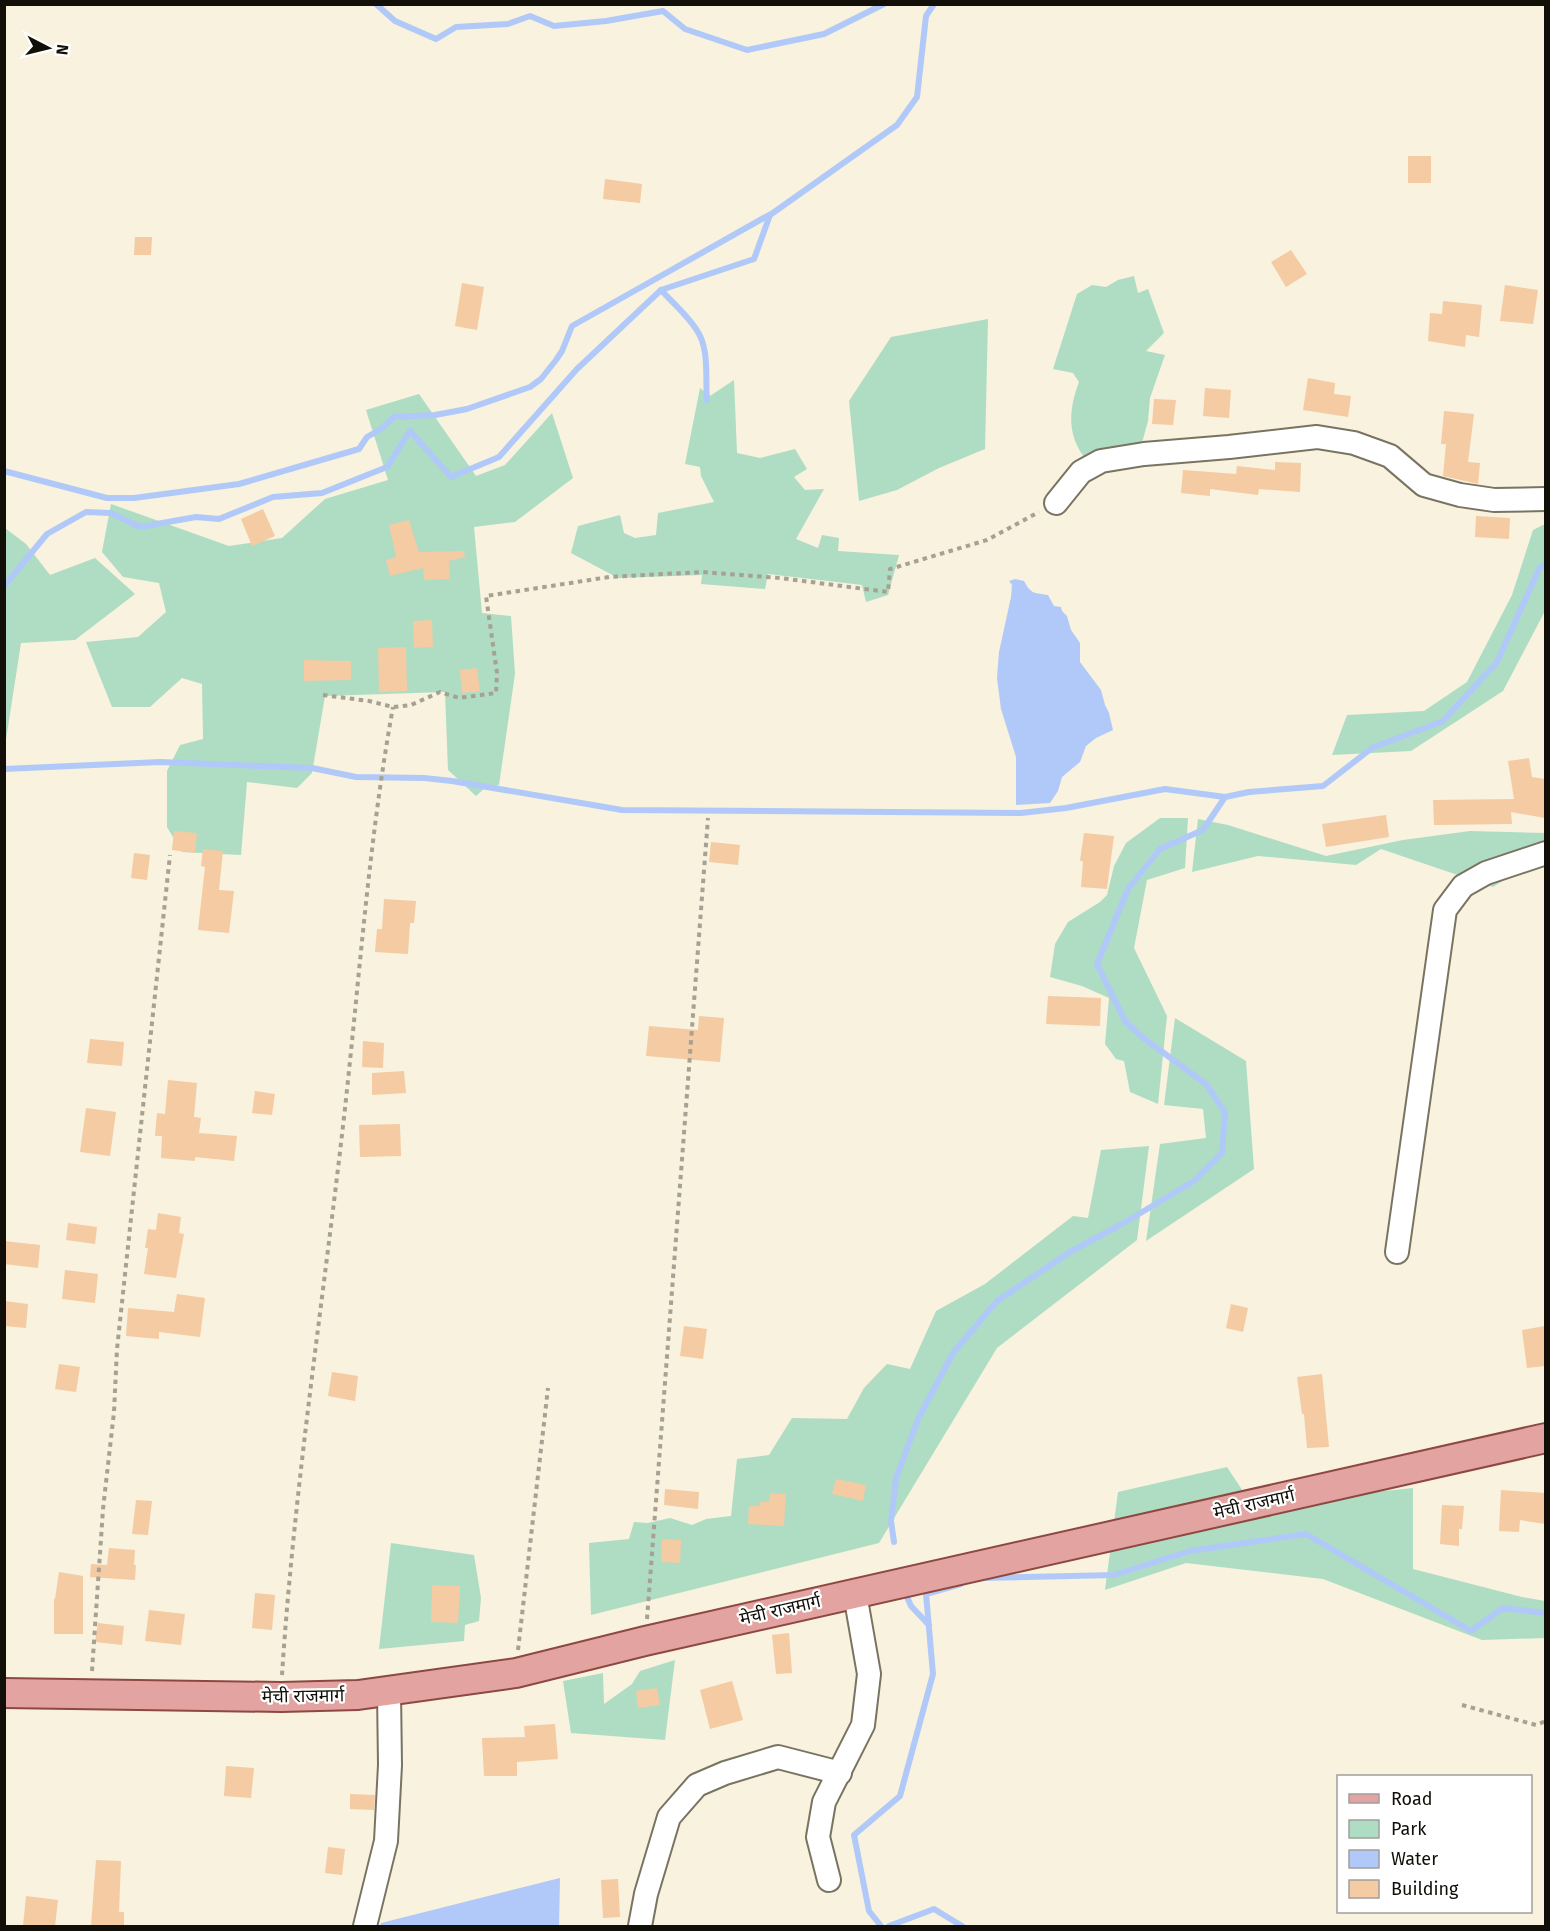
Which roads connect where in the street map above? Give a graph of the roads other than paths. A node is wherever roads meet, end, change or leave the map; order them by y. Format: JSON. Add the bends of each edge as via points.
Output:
{"nodes":[{"id":1,"x":1545,"y":499,"type":"edge"},
{"id":2,"x":1056,"y":503,"type":"road end"},
{"id":3,"x":1545,"y":853,"type":"edge"},
{"id":4,"x":1397,"y":1252,"type":"dead end"},
{"id":5,"x":1545,"y":1438,"type":"edge"},
{"id":6,"x":855,"y":1594,"type":"junction"},
{"id":7,"x":389,"y":1692,"type":"junction"},
{"id":8,"x":4,"y":1693,"type":"edge"},
{"id":9,"x":840,"y":1773,"type":"junction"},
{"id":10,"x":829,"y":1880,"type":"dead end"},
{"id":11,"x":365,"y":1926,"type":"edge"},
{"id":12,"x":640,"y":1926,"type":"edge"}],
"edges":[{"from":1,"to":2,"type":"street","via":[[1494,500],[1460,495],[1424,485],[1390,456],[1354,443],[1317,437],[1101,461],[1081,472]]},
{"from":3,"to":4,"type":"street","via":[[1486,873],[1463,886],[1445,910]]},
{"from":5,"to":6,"type":"main road","name":"मेची राजमार्ग"},
{"from":6,"to":7,"type":"main road","name":"मेची राजमार्ग","via":[[516,1673]]},
{"from":6,"to":9,"type":"street","via":[[869,1674],[863,1725]]},
{"from":7,"to":8,"type":"main road","name":"मेची राजमार्ग","via":[[280,1697]]},
{"from":7,"to":11,"type":"street","via":[[386,1841]]},
{"from":9,"to":10,"type":"street","via":[[824,1802],[818,1837]]},
{"from":9,"to":12,"type":"street","via":[[778,1757],[697,1785],[669,1817]]}]}
